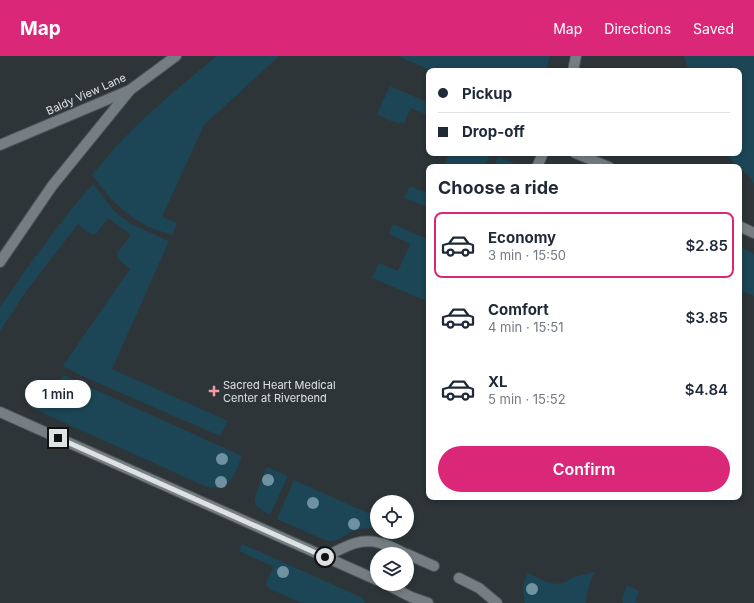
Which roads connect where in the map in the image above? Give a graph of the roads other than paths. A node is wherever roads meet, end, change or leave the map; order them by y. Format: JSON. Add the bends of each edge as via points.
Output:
{"nodes":[{"id":1,"x":176,"y":56,"type":"edge"},
{"id":2,"x":576,"y":56,"type":"edge"},
{"id":3,"x":574,"y":68,"type":"edge"},
{"id":4,"x":130,"y":90,"type":"junction"},
{"id":5,"x":0,"y":145,"type":"edge"},
{"id":6,"x":582,"y":156,"type":"edge"},
{"id":7,"x":601,"y":164,"type":"edge"},
{"id":8,"x":742,"y":227,"type":"edge"},
{"id":9,"x":754,"y":233,"type":"edge"},
{"id":10,"x":0,"y":262,"type":"edge"},
{"id":11,"x":0,"y":412,"type":"edge"},
{"id":12,"x":390,"y":547,"type":"edge"},
{"id":13,"x":325,"y":557,"type":"junction"},
{"id":14,"x":414,"y":557,"type":"edge"},
{"id":15,"x":434,"y":566,"type":"dead end"},
{"id":16,"x":370,"y":577,"type":"edge"},
{"id":17,"x":459,"y":578,"type":"dead end"},
{"id":18,"x":396,"y":591,"type":"edge"},
{"id":19,"x":410,"y":600,"type":"edge"},
{"id":20,"x":428,"y":603,"type":"edge"},
{"id":21,"x":497,"y":603,"type":"edge"}],
"edges":[{"from":1,"to":4,"type":"street","name":"Baldy View Lane"},
{"from":2,"to":3,"type":"street"},
{"from":4,"to":5,"type":"street","name":"Baldy View Lane"},
{"from":4,"to":10,"type":"street","via":[[52,186]]},
{"from":6,"to":7,"type":"street"},
{"from":8,"to":9,"type":"street"},
{"from":11,"to":13,"type":"street"},
{"from":12,"to":13,"type":"street","via":[[363,541],[347,545]]},
{"from":13,"to":16,"type":"street"},
{"from":14,"to":15,"type":"street"},
{"from":17,"to":21,"type":"street","via":[[479,588]]},
{"from":18,"to":19,"type":"street"},
{"from":19,"to":20,"type":"street"}]}
